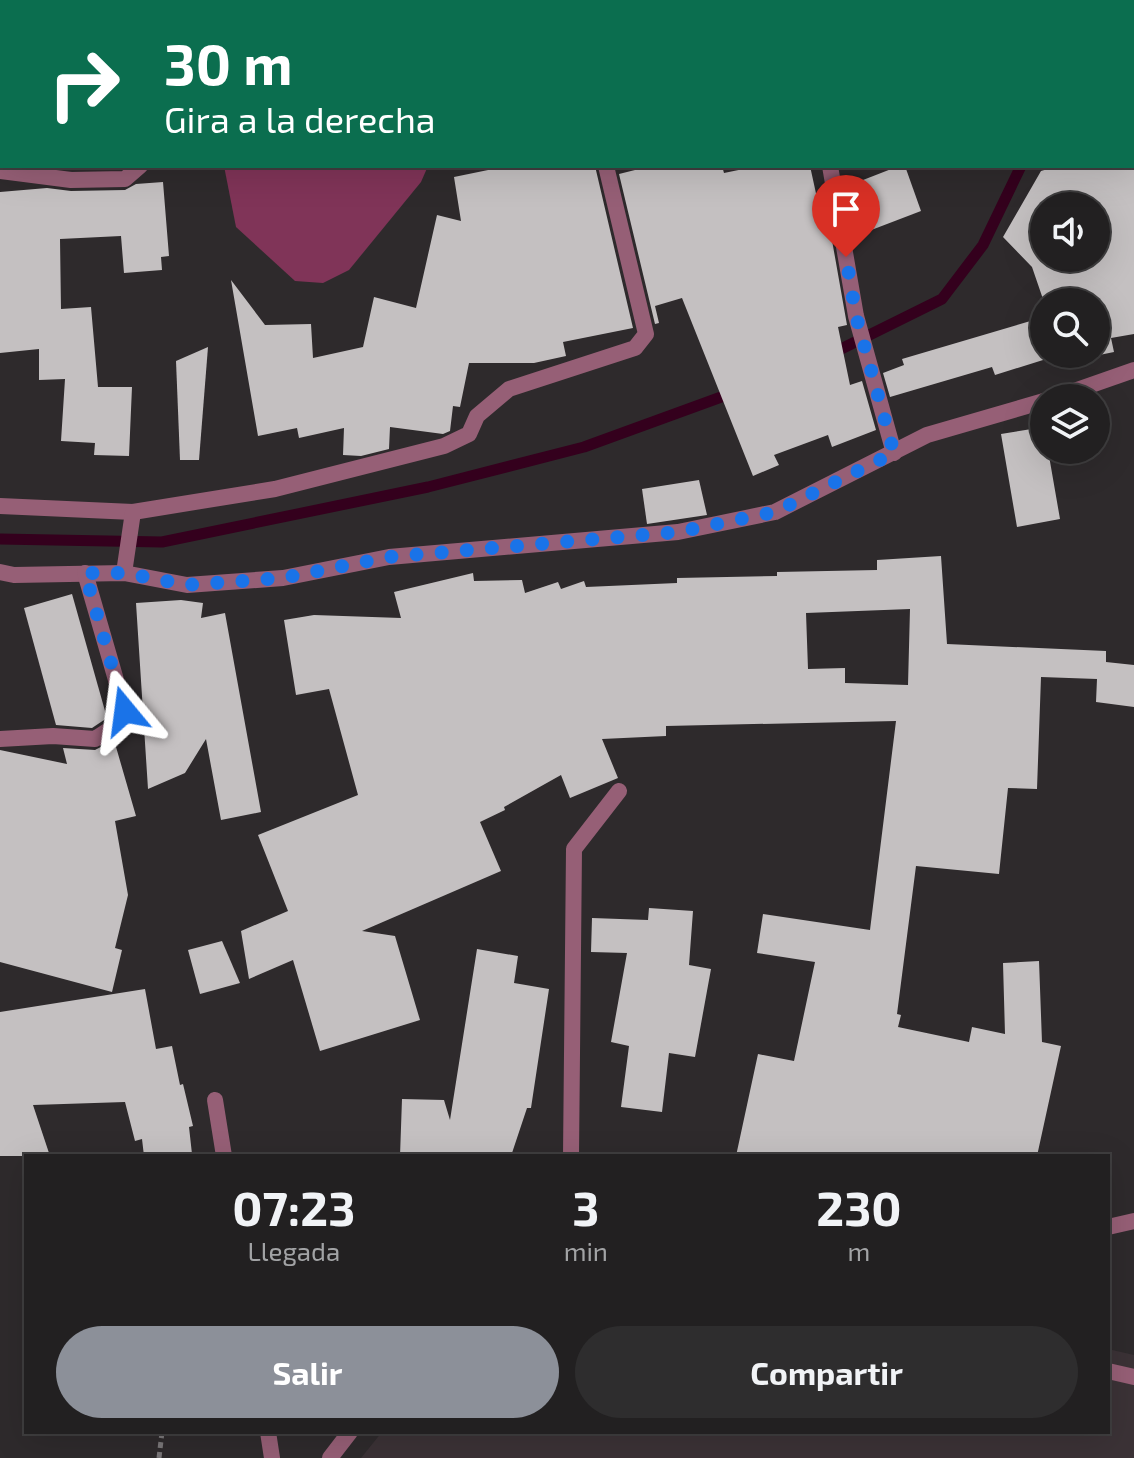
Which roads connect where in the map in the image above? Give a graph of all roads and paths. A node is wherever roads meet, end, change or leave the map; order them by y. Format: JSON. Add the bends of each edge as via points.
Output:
{"nodes":[{"id":1,"x":138,"y":168,"type":"edge"},
{"id":2,"x":606,"y":168,"type":"edge"},
{"id":3,"x":830,"y":168,"type":"edge"},
{"id":4,"x":0,"y":171,"type":"edge"},
{"id":5,"x":1134,"y":370,"type":"edge"},
{"id":6,"x":1094,"y":384,"type":"edge"},
{"id":7,"x":1030,"y":405,"type":"edge"},
{"id":8,"x":894,"y":453,"type":"junction"},
{"id":9,"x":0,"y":506,"type":"edge"},
{"id":10,"x":133,"y":512,"type":"junction"},
{"id":11,"x":0,"y":572,"type":"edge"},
{"id":12,"x":85,"y":573,"type":"junction"},
{"id":13,"x":124,"y":573,"type":"junction"},
{"id":14,"x":0,"y":739,"type":"edge"},
{"id":15,"x":619,"y":791,"type":"dead end"},
{"id":16,"x":215,"y":1100,"type":"dead end"},
{"id":17,"x":224,"y":1154,"type":"edge"},
{"id":18,"x":571,"y":1154,"type":"edge"},
{"id":19,"x":1134,"y":1221,"type":"edge"},
{"id":20,"x":1110,"y":1227,"type":"edge"},
{"id":21,"x":1110,"y":1371,"type":"edge"},
{"id":22,"x":1134,"y":1377,"type":"edge"},
{"id":23,"x":162,"y":1434,"type":"edge"},
{"id":24,"x":268,"y":1434,"type":"edge"},
{"id":25,"x":348,"y":1434,"type":"edge"},
{"id":26,"x":159,"y":1458,"type":"edge"},
{"id":27,"x":272,"y":1458,"type":"edge"},
{"id":28,"x":330,"y":1458,"type":"edge"}],
"edges":[{"from":1,"to":4,"type":"street","via":[[125,179],[71,180]]},
{"from":2,"to":10,"type":"street","via":[[646,334],[635,348],[509,389],[477,416],[469,434],[444,446],[275,489]]},
{"from":3,"to":8,"type":"street","via":[[856,316]]},
{"from":5,"to":6,"type":"street"},
{"from":7,"to":8,"type":"street","via":[[927,435]]},
{"from":8,"to":13,"type":"street","via":[[775,512],[678,532],[389,557],[283,578],[187,585]]},
{"from":9,"to":10,"type":"street"},
{"from":10,"to":13,"type":"street"},
{"from":11,"to":12,"type":"street"},
{"from":12,"to":13,"type":"street"},
{"from":12,"to":14,"type":"street","via":[[125,711],[118,724],[95,739]]},
{"from":15,"to":18,"type":"street","via":[[574,849]]},
{"from":16,"to":17,"type":"street"},
{"from":19,"to":20,"type":"street"},
{"from":21,"to":22,"type":"street"},
{"from":23,"to":26,"type":"path"},
{"from":24,"to":27,"type":"street"},
{"from":25,"to":28,"type":"street"}]}
